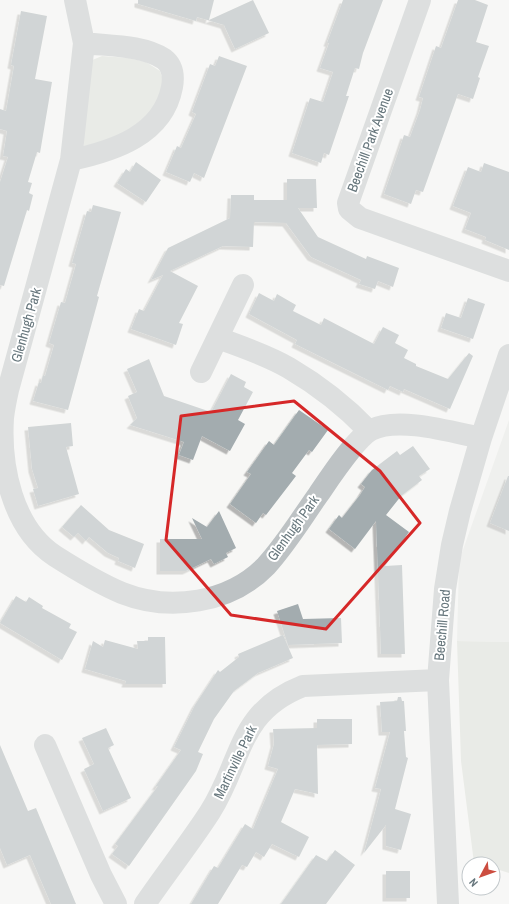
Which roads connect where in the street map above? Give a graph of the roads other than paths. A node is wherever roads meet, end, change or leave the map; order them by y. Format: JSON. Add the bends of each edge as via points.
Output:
{"nodes":[{"id":1,"x":75,"y":0,"type":"edge"},
{"id":2,"x":420,"y":0,"type":"edge"},
{"id":3,"x":84,"y":43,"type":"junction"},
{"id":4,"x":71,"y":160,"type":"junction"},
{"id":5,"x":509,"y":271,"type":"edge"},
{"id":6,"x":243,"y":285,"type":"dead end"},
{"id":7,"x":218,"y":338,"type":"junction"},
{"id":8,"x":509,"y":355,"type":"edge"},
{"id":9,"x":201,"y":372,"type":"dead end"},
{"id":10,"x":369,"y":431,"type":"junction"},
{"id":11,"x":481,"y":438,"type":"junction"},
{"id":12,"x":438,"y":680,"type":"junction"},
{"id":13,"x":45,"y":745,"type":"dead end"},
{"id":14,"x":116,"y":904,"type":"edge"},
{"id":15,"x":144,"y":904,"type":"edge"},
{"id":16,"x":448,"y":904,"type":"edge"}],
"edges":[{"from":1,"to":3,"type":"street","name":"Glenhugh Park"},
{"from":2,"to":5,"type":"street","name":"Beechill Park Avenue","via":[[348,203],[349,209],[360,218]]},
{"from":3,"to":4,"type":"street","name":"Glenhugh Park"},
{"from":3,"to":4,"type":"street","via":[[131,48],[154,54],[171,66],[173,79],[170,98],[163,114],[148,129],[125,145],[102,154]]},
{"from":4,"to":10,"type":"street","name":"Glenhugh Park","via":[[8,390],[3,418],[8,480],[24,525],[36,540],[52,554],[91,579],[124,594],[153,601],[201,601],[247,582],[265,567],[282,547],[331,476]]},
{"from":6,"to":7,"type":"street"},
{"from":7,"to":9,"type":"street"},
{"from":7,"to":10,"type":"street","via":[[262,355],[314,384]]},
{"from":8,"to":11,"type":"street","name":"Beechill Road"},
{"from":10,"to":11,"type":"street","via":[[380,426],[419,426]]},
{"from":11,"to":12,"type":"street","name":"Beechill Road","via":[[452,545],[445,589]]},
{"from":12,"to":15,"type":"street","name":"Martinville Park","via":[[304,686],[288,692],[271,704],[258,715],[246,733],[221,793],[210,812]]},
{"from":12,"to":16,"type":"street","name":"Beechill Road"},
{"from":13,"to":14,"type":"street"}]}
